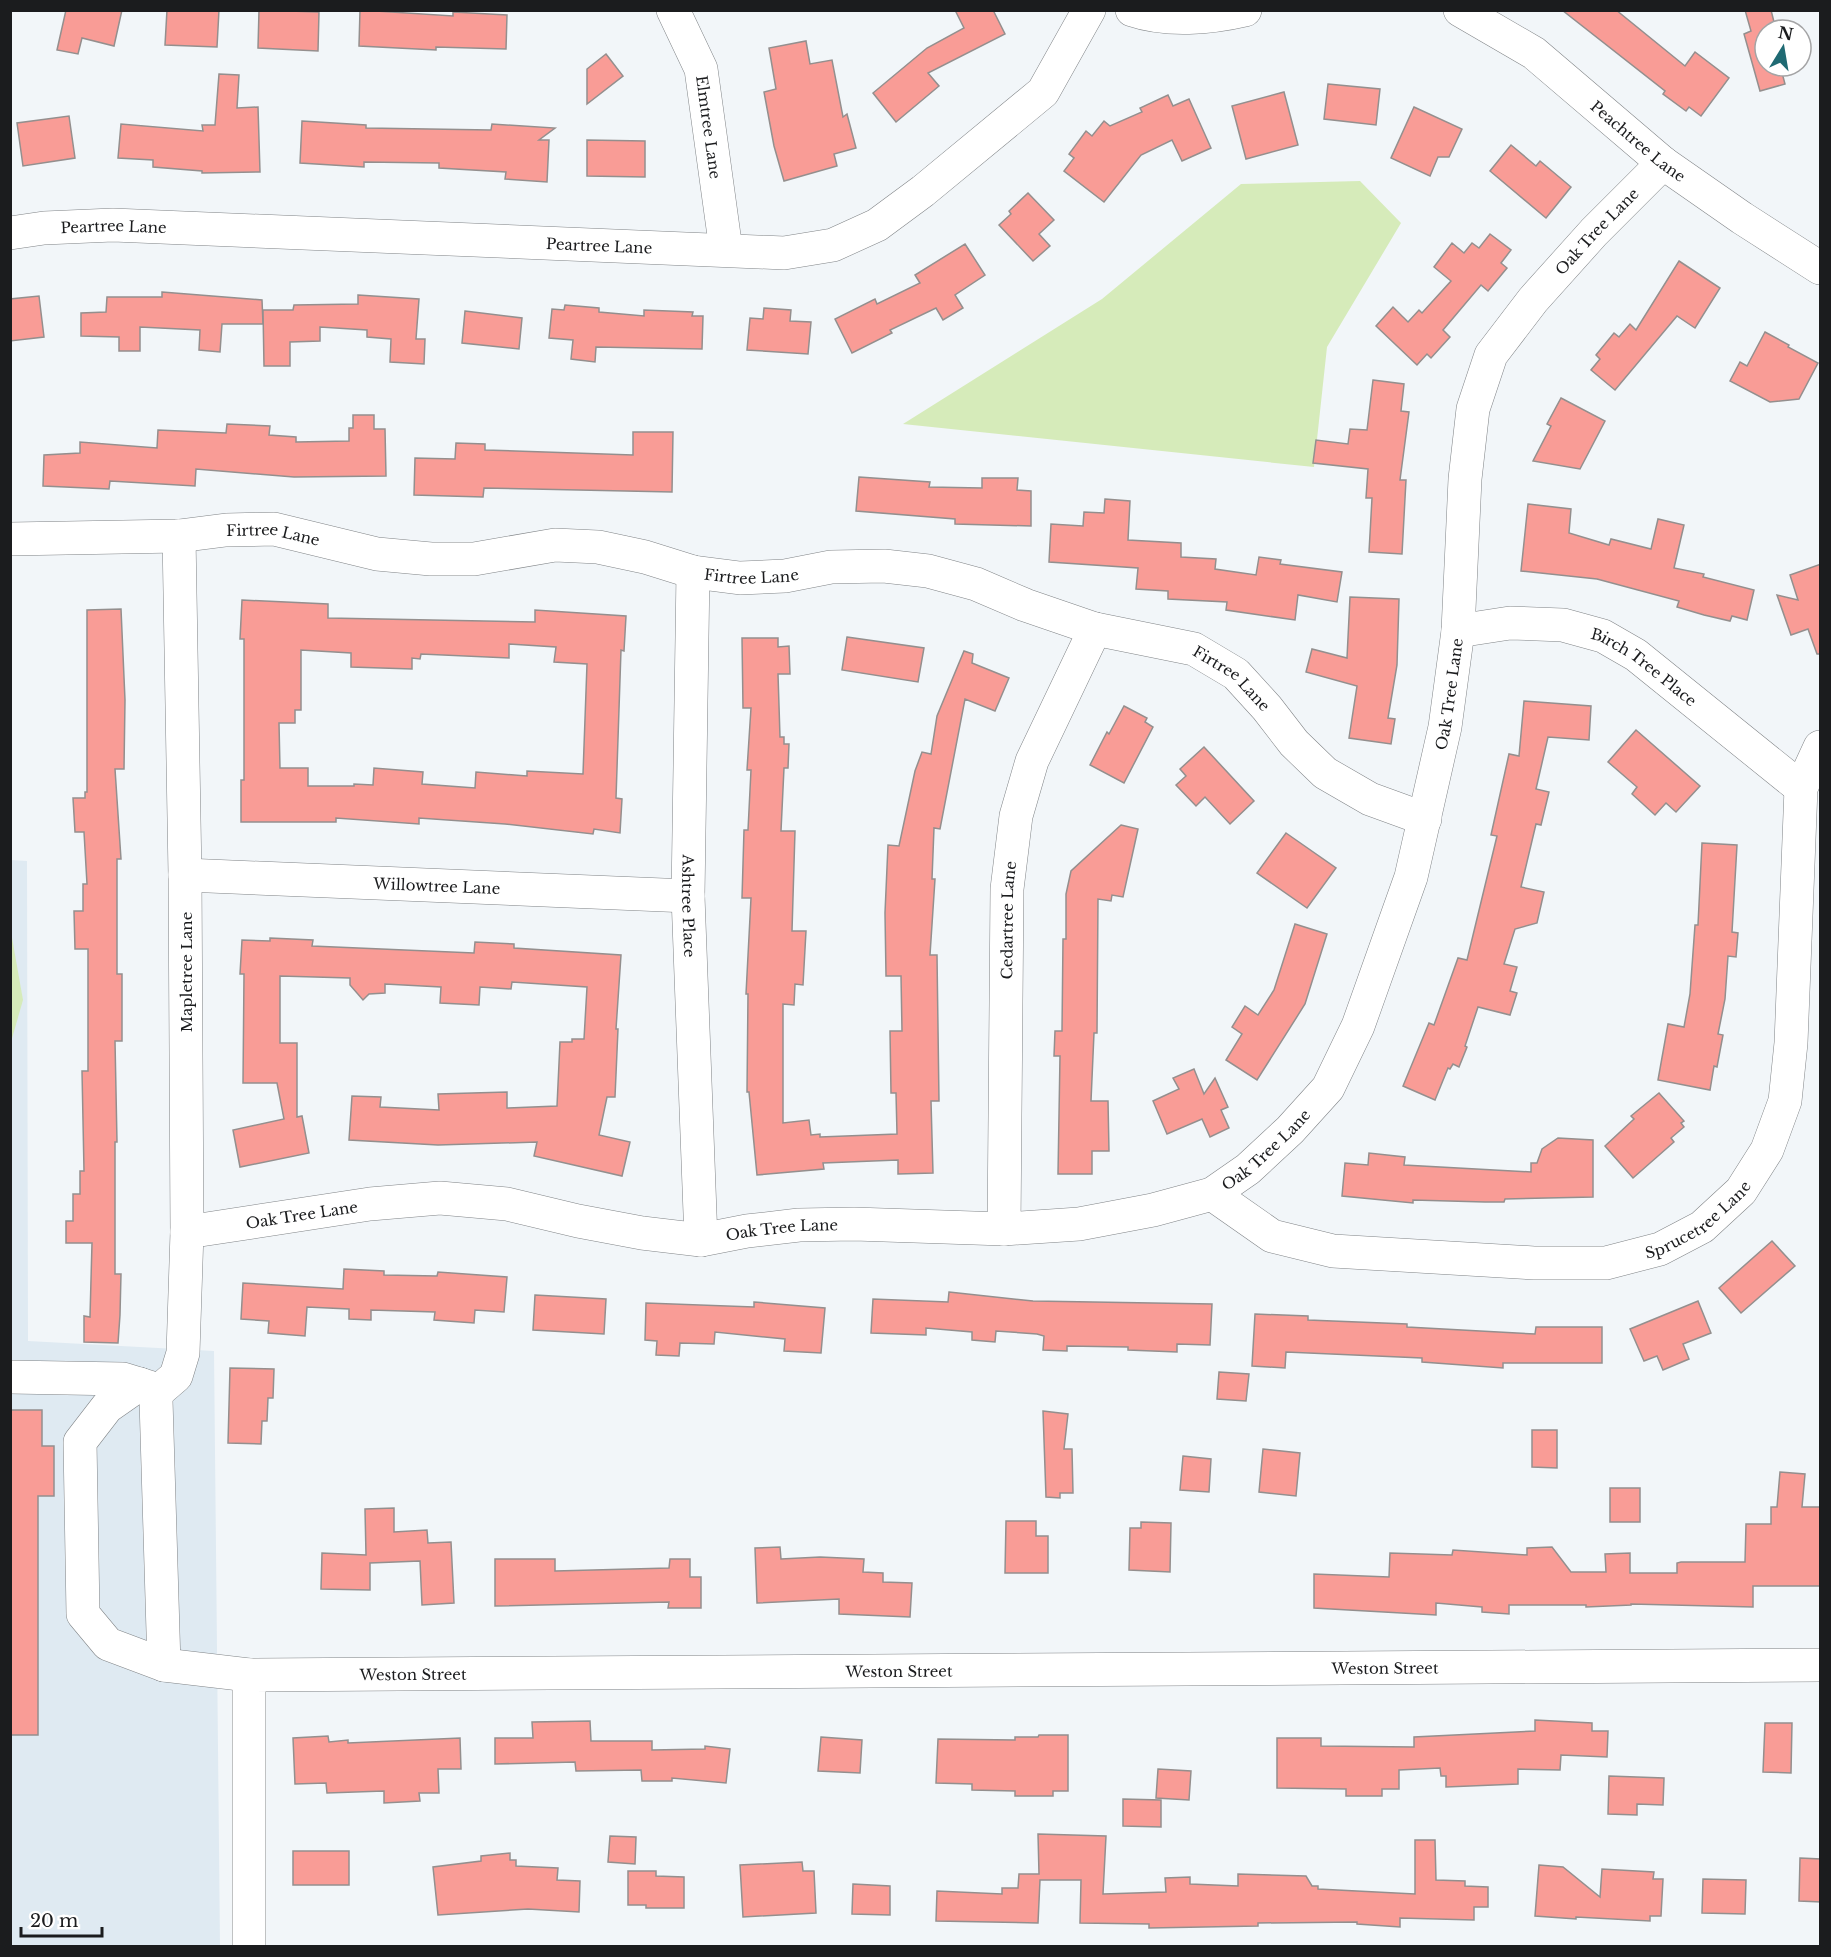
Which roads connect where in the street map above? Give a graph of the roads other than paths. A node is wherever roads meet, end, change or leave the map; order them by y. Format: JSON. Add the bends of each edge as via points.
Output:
{"nodes":[{"id":1,"x":673,"y":10,"type":"edge"},
{"id":2,"x":1089,"y":10,"type":"edge"},
{"id":3,"x":1132,"y":10,"type":"edge"},
{"id":4,"x":1245,"y":10,"type":"edge"},
{"id":5,"x":1460,"y":10,"type":"edge"},
{"id":6,"x":1664,"y":163,"type":"junction"},
{"id":7,"x":10,"y":233,"type":"edge"},
{"id":8,"x":726,"y":250,"type":"junction"},
{"id":9,"x":1821,"y":268,"type":"edge"},
{"id":10,"x":179,"y":536,"type":"junction"},
{"id":11,"x":10,"y":539,"type":"edge"},
{"id":12,"x":693,"y":572,"type":"junction"},
{"id":13,"x":1095,"y":629,"type":"junction"},
{"id":14,"x":1458,"y":630,"type":"junction"},
{"id":15,"x":1821,"y":747,"type":"edge"},
{"id":16,"x":1801,"y":788,"type":"junction"},
{"id":17,"x":1425,"y":819,"type":"junction"},
{"id":18,"x":185,"y":875,"type":"junction"},
{"id":19,"x":688,"y":896,"type":"junction"},
{"id":20,"x":1212,"y":1194,"type":"junction"},
{"id":21,"x":1004,"y":1229,"type":"junction"},
{"id":22,"x":187,"y":1232,"type":"junction"},
{"id":23,"x":701,"y":1240,"type":"junction"},
{"id":24,"x":10,"y":1377,"type":"edge"},
{"id":25,"x":147,"y":1390,"type":"junction"},
{"id":26,"x":164,"y":1665,"type":"junction"},
{"id":27,"x":1821,"y":1665,"type":"edge"},
{"id":28,"x":249,"y":1675,"type":"junction"},
{"id":29,"x":249,"y":1947,"type":"edge"}],
"edges":[{"from":1,"to":8,"type":"street","name":"Elmtree Lane","via":[[702,69]]},
{"from":2,"to":8,"type":"street","name":"Peartree Lane","via":[[1043,93],[877,225],[833,245],[784,253]]},
{"from":3,"to":4,"type":"street","via":[[1145,15],[1211,18]]},
{"from":5,"to":6,"type":"street","name":"Peachtree Lane","via":[[1534,52]]},
{"from":6,"to":9,"type":"street","name":"Peachtree Lane"},
{"from":6,"to":14,"type":"street","name":"Oak Tree Lane","via":[[1594,232],[1533,300],[1491,355],[1473,409],[1466,467]]},
{"from":7,"to":8,"type":"street","name":"Peartree Lane","via":[[113,225]]},
{"from":10,"to":11,"type":"street","name":"Firtree Lane"},
{"from":10,"to":12,"type":"street","name":"Firtree Lane","via":[[274,529],[377,554],[431,560],[474,559],[555,545],[598,547]]},
{"from":10,"to":18,"type":"street","name":"Mapletree Lane"},
{"from":12,"to":13,"type":"street","name":"Firtree Lane","via":[[740,578],[785,576],[831,567],[884,566],[928,571],[976,584]]},
{"from":12,"to":19,"type":"street","name":"Ashtree Place"},
{"from":13,"to":17,"type":"street","name":"Firtree Lane","via":[[1194,649],[1236,674],[1325,773],[1370,800]]},
{"from":13,"to":21,"type":"street","name":"Cedartree Lane","via":[[1032,761],[1016,816],[1007,889]]},
{"from":14,"to":16,"type":"street","name":"Birch Tree Place","via":[[1510,623],[1563,625],[1603,636],[1636,655]]},
{"from":14,"to":17,"type":"street","name":"Oak Tree Lane","via":[[1445,727]]},
{"from":15,"to":16,"type":"street","name":"Sprucetree Lane"},
{"from":16,"to":20,"type":"street","name":"Sprucetree Lane","via":[[1785,1101],[1767,1150],[1741,1191],[1702,1227],[1660,1249],[1606,1263],[1534,1263],[1333,1251],[1272,1236]]},
{"from":17,"to":20,"type":"street","name":"Oak Tree Lane","via":[[1411,877],[1385,954],[1358,1026],[1328,1088],[1248,1169]]},
{"from":18,"to":19,"type":"street","name":"Willowtree Lane"},
{"from":18,"to":22,"type":"street","name":"Mapletree Lane"},
{"from":19,"to":23,"type":"street","name":"Ashtree Place"},
{"from":20,"to":21,"type":"street","name":"Oak Tree Lane","via":[[1079,1224]]},
{"from":21,"to":23,"type":"street","name":"Oak Tree Lane","via":[[799,1225]]},
{"from":22,"to":23,"type":"street","name":"Oak Tree Lane","via":[[370,1204],[440,1198],[507,1204],[642,1233]]},
{"from":22,"to":25,"type":"street","name":"Mapletree Lane","via":[[183,1353],[176,1376]]},
{"from":24,"to":25,"type":"street","via":[[123,1378]]},
{"from":25,"to":26,"type":"street","via":[[156,1400]]},
{"from":25,"to":26,"type":"street","name":"Mapletree Lane","via":[[107,1407],[80,1442],[83,1614],[108,1644]]},
{"from":26,"to":28,"type":"street","name":"Weston Street"},
{"from":27,"to":28,"type":"street","name":"Weston Street"},
{"from":28,"to":29,"type":"street"}]}
